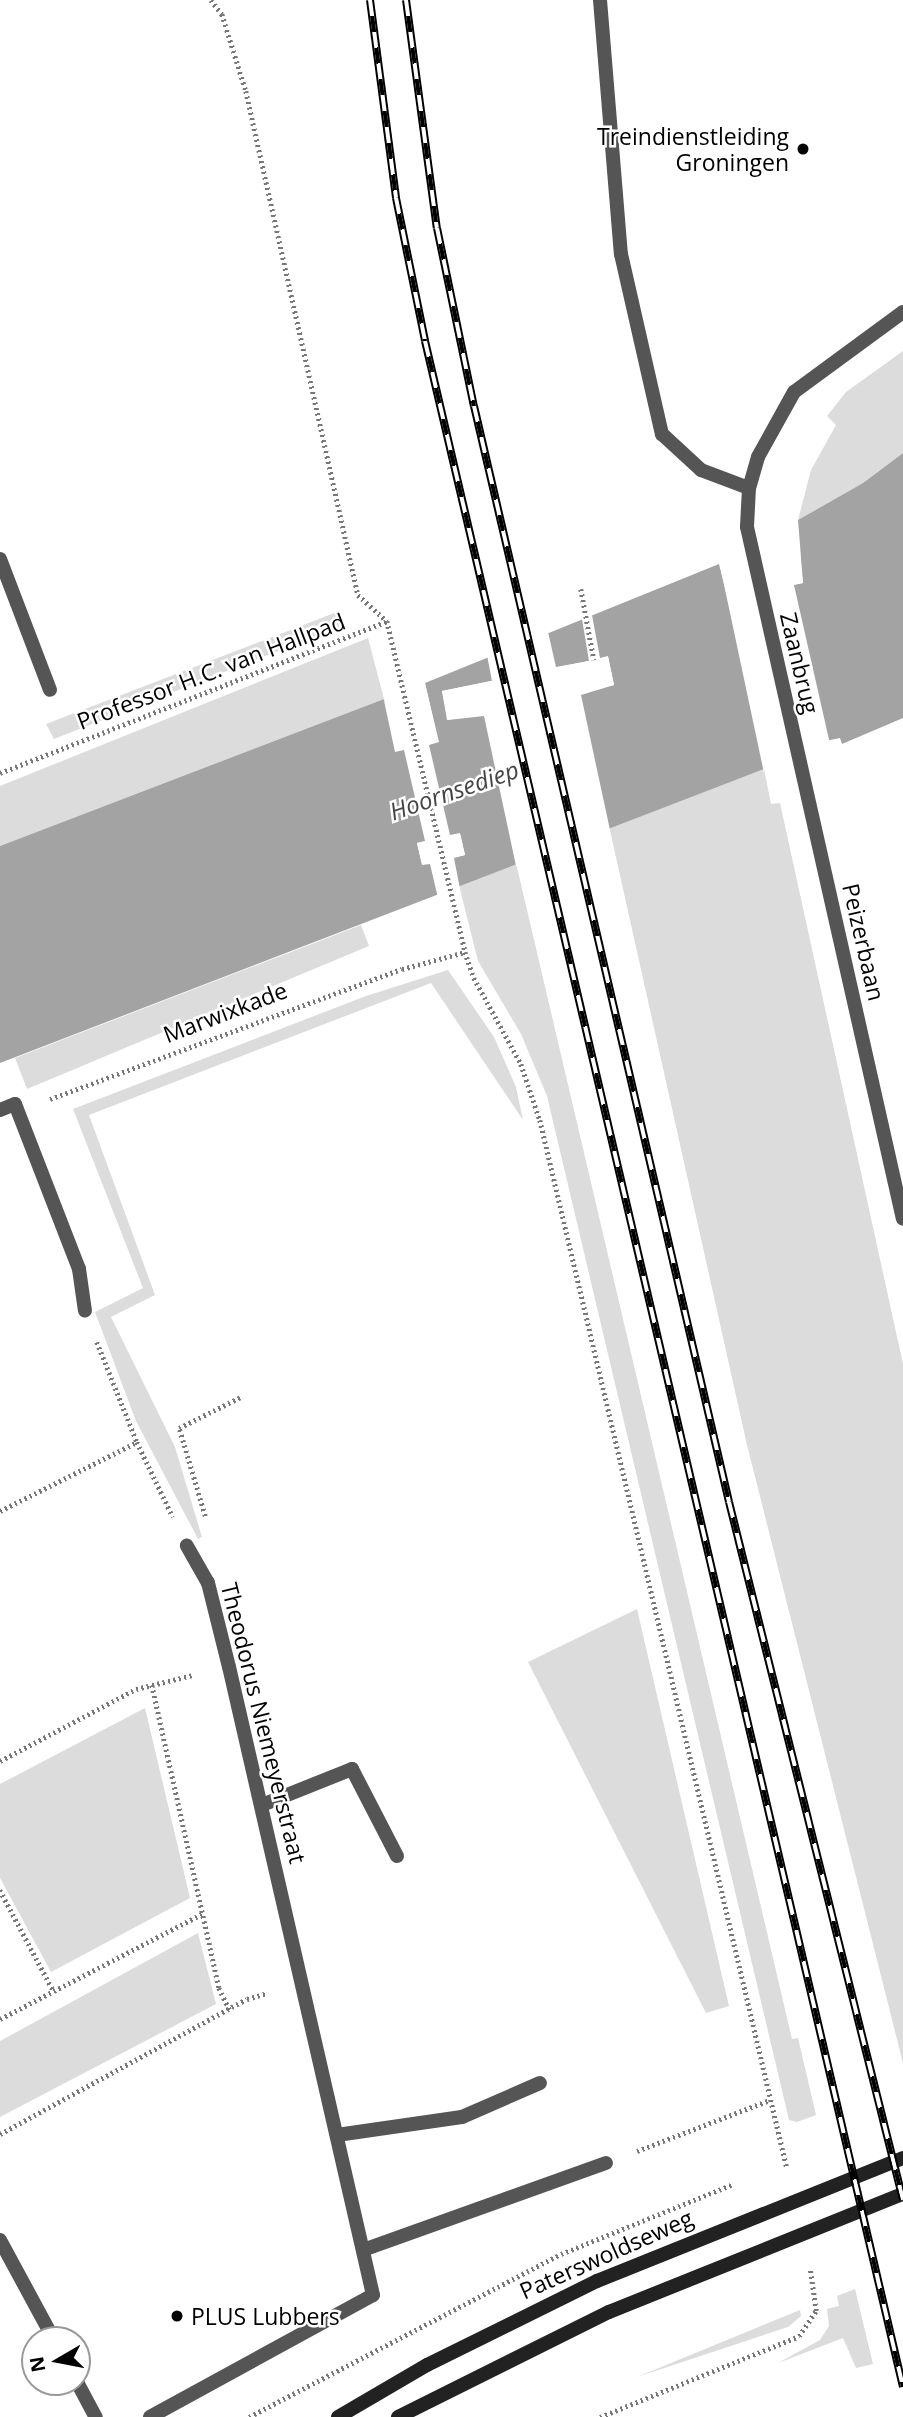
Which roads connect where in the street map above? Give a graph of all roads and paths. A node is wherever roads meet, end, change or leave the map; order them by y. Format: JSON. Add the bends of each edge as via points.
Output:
{"nodes":[{"id":1,"x":211,"y":0,"type":"edge"},
{"id":2,"x":600,"y":0,"type":"edge"},
{"id":3,"x":903,"y":312,"type":"edge"},
{"id":4,"x":749,"y":488,"type":"junction"},
{"id":5,"x":0,"y":559,"type":"edge"},
{"id":6,"x":581,"y":589,"type":"dead end"},
{"id":7,"x":387,"y":621,"type":"junction"},
{"id":8,"x":594,"y":660,"type":"dead end"},
{"id":9,"x":50,"y":690,"type":"dead end"},
{"id":10,"x":0,"y":772,"type":"edge"},
{"id":11,"x":807,"y":797,"type":"joint"},
{"id":12,"x":465,"y":952,"type":"junction"},
{"id":13,"x":15,"y":1104,"type":"junction"},
{"id":14,"x":0,"y":1110,"type":"edge"},
{"id":15,"x":903,"y":1219,"type":"edge"},
{"id":16,"x":85,"y":1311,"type":"joint"},
{"id":17,"x":241,"y":1397,"type":"dead end"},
{"id":18,"x":137,"y":1442,"type":"junction"},
{"id":19,"x":0,"y":1511,"type":"edge"},
{"id":20,"x":207,"y":1522,"type":"dead end"},
{"id":21,"x":187,"y":1546,"type":"joint"},
{"id":22,"x":229,"y":1667,"type":"junction"},
{"id":23,"x":152,"y":1685,"type":"junction"},
{"id":24,"x":0,"y":1761,"type":"edge"},
{"id":25,"x":262,"y":1805,"type":"junction"},
{"id":26,"x":397,"y":1856,"type":"dead end"},
{"id":27,"x":0,"y":1891,"type":"edge"},
{"id":28,"x":202,"y":1914,"type":"junction"},
{"id":29,"x":303,"y":1985,"type":"junction"},
{"id":30,"x":53,"y":1990,"type":"junction"},
{"id":31,"x":230,"y":2011,"type":"junction"},
{"id":32,"x":0,"y":2019,"type":"edge"},
{"id":33,"x":540,"y":2083,"type":"dead end"},
{"id":34,"x":770,"y":2100,"type":"junction"},
{"id":35,"x":776,"y":2123,"type":"dead end"},
{"id":36,"x":0,"y":2134,"type":"edge"},
{"id":37,"x":337,"y":2136,"type":"junction"},
{"id":38,"x":903,"y":2158,"type":"edge"},
{"id":39,"x":606,"y":2163,"type":"joint"},
{"id":40,"x":903,"y":2194,"type":"edge"},
{"id":41,"x":0,"y":2240,"type":"edge"},
{"id":42,"x":363,"y":2250,"type":"junction"},
{"id":43,"x":815,"y":2311,"type":"dead end"},
{"id":44,"x":46,"y":2326,"type":"edge"},
{"id":45,"x":384,"y":2343,"type":"dead end"},
{"id":46,"x":85,"y":2396,"type":"edge"},
{"id":47,"x":96,"y":2417,"type":"edge"},
{"id":48,"x":150,"y":2417,"type":"edge"},
{"id":49,"x":249,"y":2417,"type":"edge"},
{"id":50,"x":338,"y":2417,"type":"edge"},
{"id":51,"x":398,"y":2417,"type":"edge"},
{"id":52,"x":600,"y":2417,"type":"edge"}],
"edges":[{"from":1,"to":7,"type":"path","via":[[222,14],[246,91],[358,595]]},
{"from":2,"to":4,"type":"street","via":[[621,254],[662,435],[701,470]]},
{"from":3,"to":4,"type":"street","name":"Zaanbrug","via":[[794,392],[758,457]]},
{"from":4,"to":11,"type":"street","name":"Zaanbrug","via":[[749,540]]},
{"from":5,"to":9,"type":"street"},
{"from":6,"to":8,"type":"path"},
{"from":7,"to":10,"type":"path","name":"Professor H.C. van Hallpad"},
{"from":7,"to":12,"type":"path"},
{"from":11,"to":15,"type":"street","name":"Peizerbaan"},
{"from":12,"to":13,"type":"path","name":"Marwixkade","via":[[402,969],[68,1096]]},
{"from":12,"to":34,"type":"path","via":[[474,978],[521,1064],[540,1120]]},
{"from":13,"to":14,"type":"street"},
{"from":13,"to":16,"type":"street","via":[[79,1269]]},
{"from":16,"to":18,"type":"path"},
{"from":17,"to":20,"type":"path","via":[[179,1428]]},
{"from":18,"to":19,"type":"path"},
{"from":18,"to":21,"type":"path"},
{"from":21,"to":22,"type":"street","name":"Theodorus Niemeyerstraat","via":[[208,1583]]},
{"from":22,"to":23,"type":"path"},
{"from":22,"to":25,"type":"street","name":"Theodorus Niemeyerstraat"},
{"from":23,"to":24,"type":"path"},
{"from":23,"to":28,"type":"path"},
{"from":25,"to":26,"type":"street","via":[[352,1769]]},
{"from":25,"to":29,"type":"street","name":"Theodorus Niemeyerstraat"},
{"from":27,"to":30,"type":"path"},
{"from":28,"to":30,"type":"path"},
{"from":28,"to":31,"type":"path","via":[[219,1988]]},
{"from":29,"to":31,"type":"path","via":[[247,1999]]},
{"from":29,"to":37,"type":"street","name":"Theodorus Niemeyerstraat"},
{"from":30,"to":32,"type":"path"},
{"from":31,"to":36,"type":"path"},
{"from":33,"to":37,"type":"street","via":[[462,2117]]},
{"from":34,"to":35,"type":"path"},
{"from":34,"to":39,"type":"path"},
{"from":37,"to":42,"type":"street","name":"Theodorus Niemeyerstraat"},
{"from":38,"to":50,"type":"main road","name":"Paterswoldseweg","via":[[597,2281],[427,2365]]},
{"from":39,"to":42,"type":"street"},
{"from":40,"to":51,"type":"main road","via":[[609,2312]]},
{"from":41,"to":44,"type":"street"},
{"from":42,"to":48,"type":"street","name":"Theodorus Niemeyerstraat","via":[[373,2295]]},
{"from":43,"to":52,"type":"path","via":[[799,2336]]},
{"from":45,"to":49,"type":"path"},
{"from":46,"to":47,"type":"street"}]}
